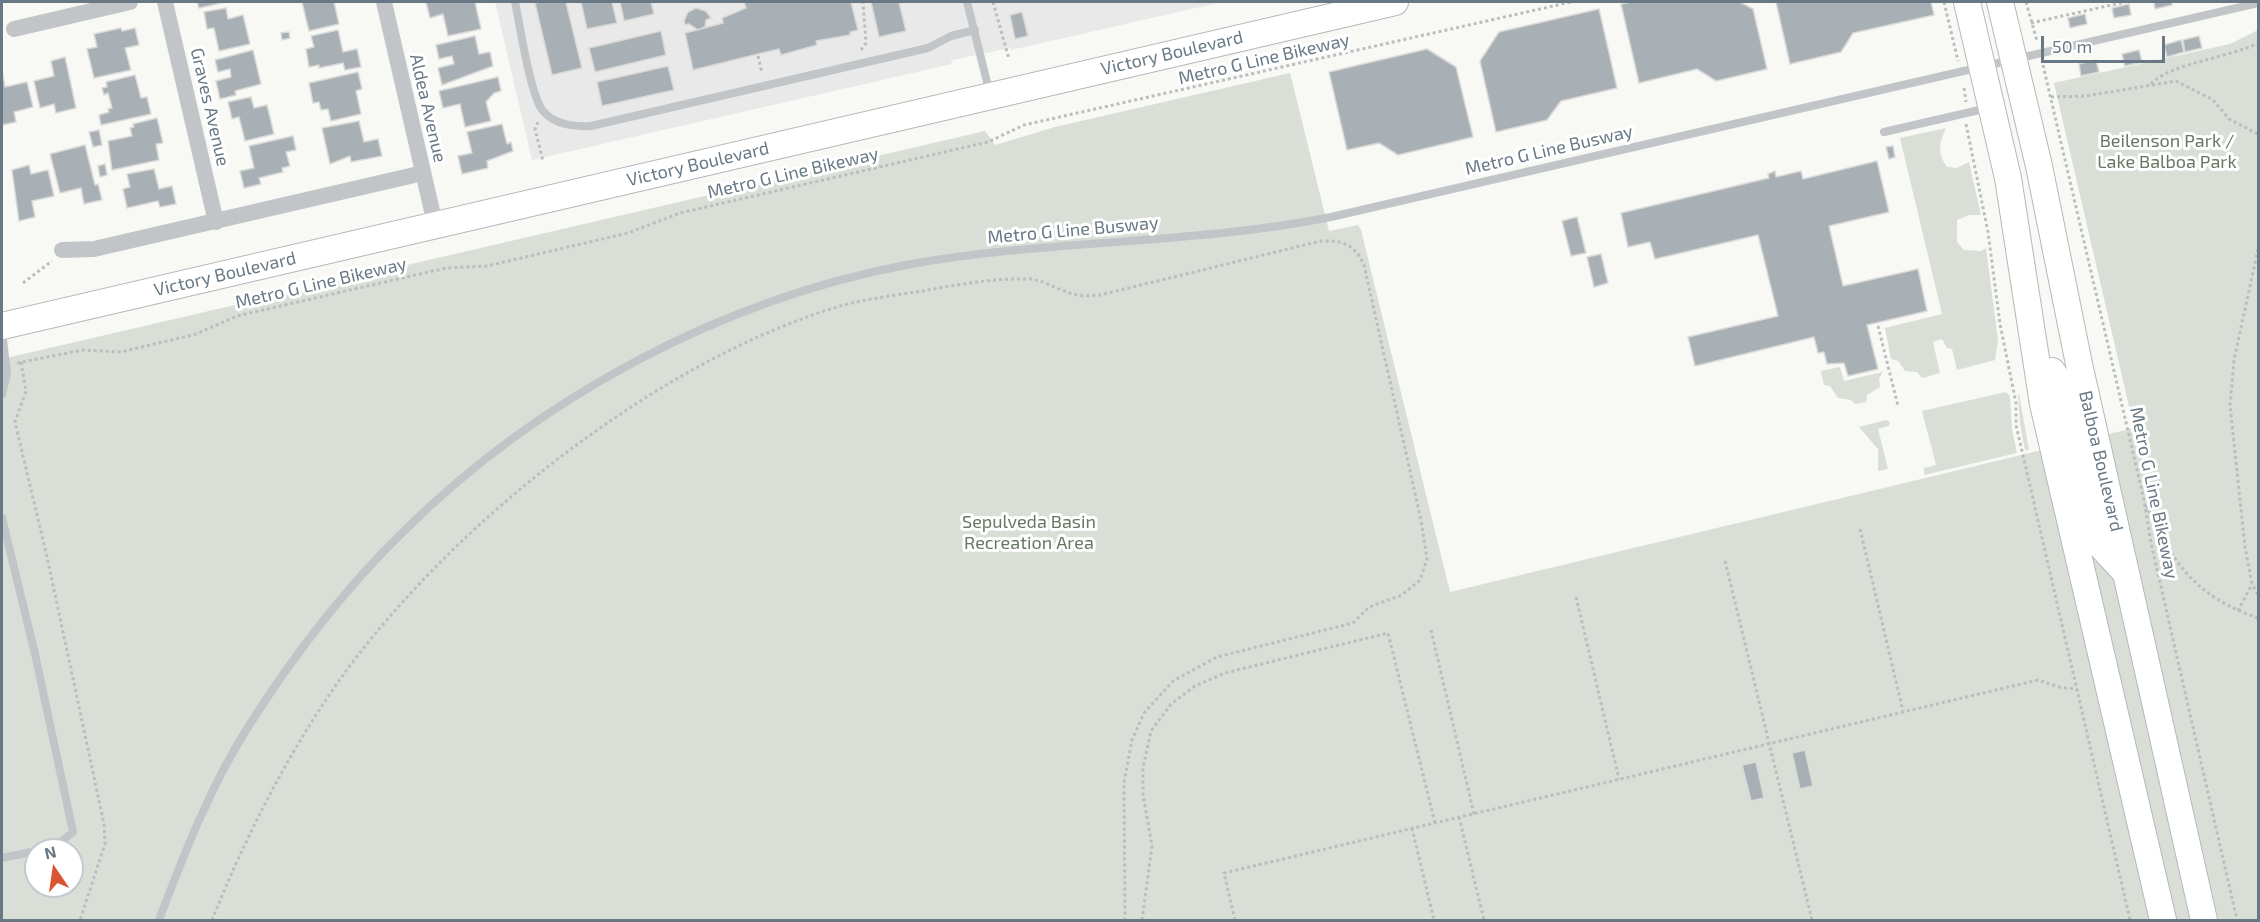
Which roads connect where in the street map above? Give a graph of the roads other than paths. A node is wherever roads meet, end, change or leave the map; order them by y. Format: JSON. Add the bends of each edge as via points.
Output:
{"nodes":[{"id":1,"x":130,"y":2,"type":"edge"},
{"id":2,"x":165,"y":2,"type":"edge"},
{"id":3,"x":384,"y":2,"type":"edge"},
{"id":4,"x":515,"y":2,"type":"edge"},
{"id":5,"x":967,"y":2,"type":"edge"},
{"id":6,"x":1395,"y":2,"type":"edge"},
{"id":7,"x":1967,"y":2,"type":"edge"},
{"id":8,"x":2000,"y":2,"type":"edge"},
{"id":9,"x":2259,"y":3,"type":"edge"},
{"id":10,"x":14,"y":29,"type":"dead end"},
{"id":11,"x":975,"y":30,"type":"junction"},
{"id":12,"x":2014,"y":59,"type":"junction"},
{"id":13,"x":1968,"y":70,"type":"junction"},
{"id":14,"x":990,"y":94,"type":"junction"},
{"id":15,"x":1991,"y":108,"type":"junction"},
{"id":16,"x":1884,"y":132,"type":"dead end"},
{"id":17,"x":423,"y":173,"type":"junction"},
{"id":18,"x":216,"y":222,"type":"junction"},
{"id":19,"x":435,"y":224,"type":"junction"},
{"id":20,"x":62,"y":250,"type":"road end"},
{"id":21,"x":2,"y":326,"type":"edge"},
{"id":22,"x":2,"y":331,"type":"edge"},
{"id":23,"x":2052,"y":370,"type":"dead end"},
{"id":24,"x":2,"y":394,"type":"edge"},
{"id":25,"x":2065,"y":454,"type":"junction"},
{"id":26,"x":2,"y":518,"type":"edge"},
{"id":27,"x":2124,"y":571,"type":"junction"},
{"id":28,"x":66,"y":838,"type":"edge"},
{"id":29,"x":24,"y":853,"type":"edge"},
{"id":30,"x":2,"y":858,"type":"edge"},
{"id":31,"x":159,"y":921,"type":"edge"},
{"id":32,"x":2163,"y":921,"type":"edge"},
{"id":33,"x":2204,"y":921,"type":"edge"}],
"edges":[{"from":1,"to":10,"type":"street"},
{"from":2,"to":18,"type":"street","name":"Graves Avenue"},
{"from":3,"to":17,"type":"street","name":"Aldea Avenue"},
{"from":4,"to":11,"type":"lane","via":[[536,97],[543,111],[565,124],[591,126],[928,48]]},
{"from":5,"to":11,"type":"lane"},
{"from":6,"to":14,"type":"main road","name":"Victory Boulevard"},
{"from":7,"to":13,"type":"main road"},
{"from":8,"to":12,"type":"main road","name":"Balboa Boulevard"},
{"from":9,"to":12,"type":"lane","name":"Metro G Line Busway"},
{"from":11,"to":14,"type":"lane"},
{"from":12,"to":13,"type":"lane","name":"Metro G Line Busway"},
{"from":12,"to":27,"type":"main road","name":"Balboa Boulevard"},
{"from":13,"to":15,"type":"main road"},
{"from":13,"to":31,"type":"lane","name":"Metro G Line Busway","via":[[1294,225],[906,266],[792,295],[677,342],[595,385],[488,458],[405,529],[350,588],[297,655],[247,729],[210,796]]},
{"from":14,"to":19,"type":"main road","name":"Victory Boulevard"},
{"from":15,"to":16,"type":"lane"},
{"from":15,"to":25,"type":"main road","via":[[2013,209],[2031,338]]},
{"from":17,"to":18,"type":"street"},
{"from":17,"to":19,"type":"street","name":"Aldea Avenue"},
{"from":18,"to":20,"type":"street","via":[[94,249]]},
{"from":19,"to":21,"type":"main road","name":"Victory Boulevard"},
{"from":22,"to":24,"type":"lane","via":[[7,374]]},
{"from":23,"to":25,"type":"main road","via":[[2059,381]]},
{"from":25,"to":27,"type":"main road","via":[[2098,543]]},
{"from":25,"to":32,"type":"main road"},
{"from":26,"to":28,"type":"lane","via":[[73,832]]},
{"from":27,"to":33,"type":"main road","name":"Balboa Boulevard"},
{"from":29,"to":30,"type":"lane"}]}
